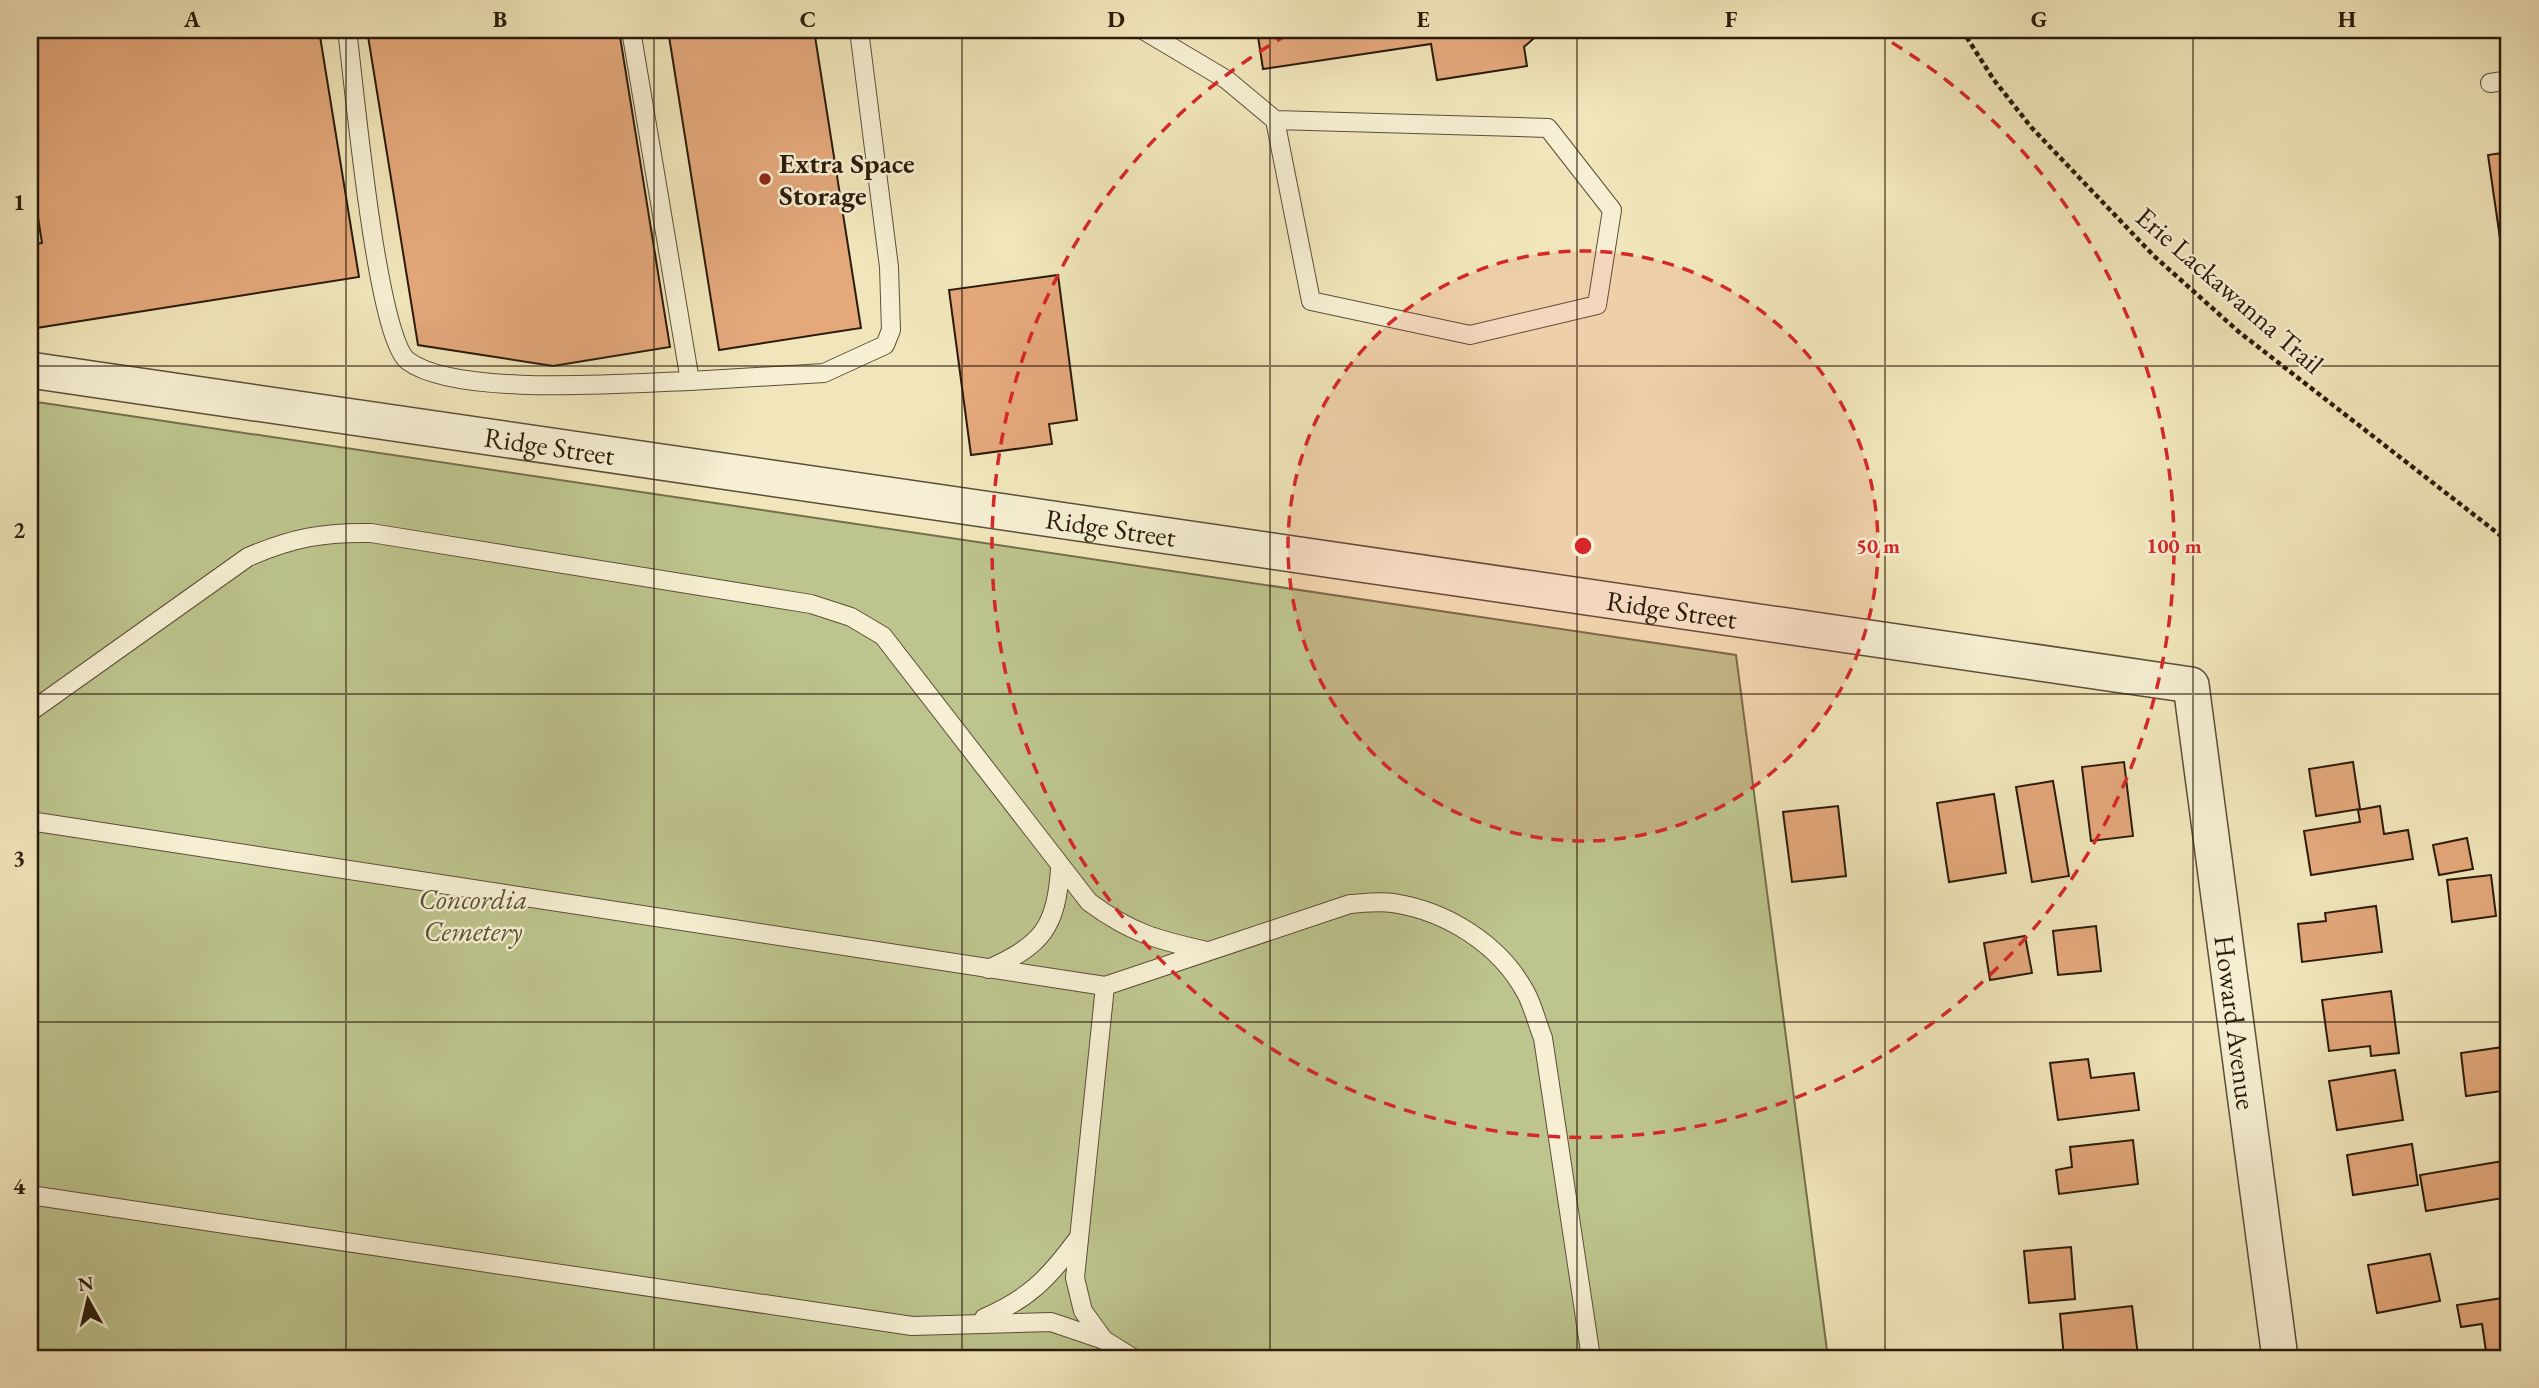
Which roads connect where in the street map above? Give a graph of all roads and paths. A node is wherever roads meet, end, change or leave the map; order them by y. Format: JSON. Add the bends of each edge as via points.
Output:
{"nodes":[{"id":1,"x":348,"y":30,"type":"edge"},
{"id":2,"x":631,"y":30,"type":"edge"},
{"id":3,"x":859,"y":30,"type":"edge"},
{"id":4,"x":1143,"y":30,"type":"edge"},
{"id":5,"x":1962,"y":30,"type":"edge"},
{"id":6,"x":2509,"y":80,"type":"edge"},
{"id":7,"x":2490,"y":83,"type":"dead end"},
{"id":8,"x":1275,"y":120,"type":"junction"},
{"id":9,"x":30,"y":370,"type":"edge"},
{"id":10,"x":690,"y":382,"type":"junction"},
{"id":11,"x":2509,"y":542,"type":"edge"},
{"id":12,"x":2191,"y":685,"type":"joint"},
{"id":13,"x":30,"y":712,"type":"edge"},
{"id":14,"x":30,"y":821,"type":"edge"},
{"id":15,"x":1060,"y":868,"type":"junction"},
{"id":16,"x":1207,"y":951,"type":"junction"},
{"id":17,"x":988,"y":969,"type":"junction"},
{"id":18,"x":1105,"y":986,"type":"junction"},
{"id":19,"x":30,"y":1195,"type":"edge"},
{"id":20,"x":1076,"y":1241,"type":"junction"},
{"id":21,"x":968,"y":1326,"type":"junction"},
{"id":22,"x":1104,"y":1340,"type":"junction"},
{"id":23,"x":1133,"y":1358,"type":"edge"},
{"id":24,"x":1591,"y":1358,"type":"edge"},
{"id":25,"x":2280,"y":1358,"type":"edge"}],
"edges":[{"from":1,"to":10,"type":"lane","via":[[374,259],[397,346],[406,360],[438,375],[525,386]]},
{"from":2,"to":10,"type":"lane"},
{"from":3,"to":10,"type":"lane","via":[[889,267],[891,330],[885,345],[824,373]]},
{"from":4,"to":8,"type":"lane","via":[[1227,80]]},
{"from":5,"to":11,"type":"path","name":"Erie Lackawanna Trail","via":[[2031,127],[2154,256],[2250,341]]},
{"from":6,"to":7,"type":"lane"},
{"from":8,"to":8,"type":"lane","via":[[1311,302],[1470,335],[1597,305],[1612,209],[1548,128]]},
{"from":9,"to":12,"type":"street","name":"Ridge Street"},
{"from":12,"to":25,"type":"street","name":"Howard Avenue"},
{"from":13,"to":15,"type":"lane","via":[[248,557],[284,541],[327,533],[371,533],[811,604],[851,617],[883,636],[907,664]]},
{"from":14,"to":17,"type":"lane"},
{"from":15,"to":16,"type":"lane","via":[[1089,902],[1123,927]]},
{"from":15,"to":17,"type":"lane","via":[[1053,921],[1022,952]]},
{"from":16,"to":18,"type":"lane"},
{"from":16,"to":24,"type":"lane","via":[[1350,904],[1390,902],[1431,911],[1507,962],[1527,994],[1542,1038]]},
{"from":17,"to":18,"type":"lane"},
{"from":18,"to":20,"type":"lane"},
{"from":19,"to":21,"type":"lane","via":[[898,1324]]},
{"from":20,"to":21,"type":"lane","via":[[1049,1278],[1023,1298]]},
{"from":20,"to":22,"type":"lane","via":[[1074,1278],[1083,1311]]},
{"from":21,"to":22,"type":"lane","via":[[1051,1322]]},
{"from":22,"to":23,"type":"lane"}]}
